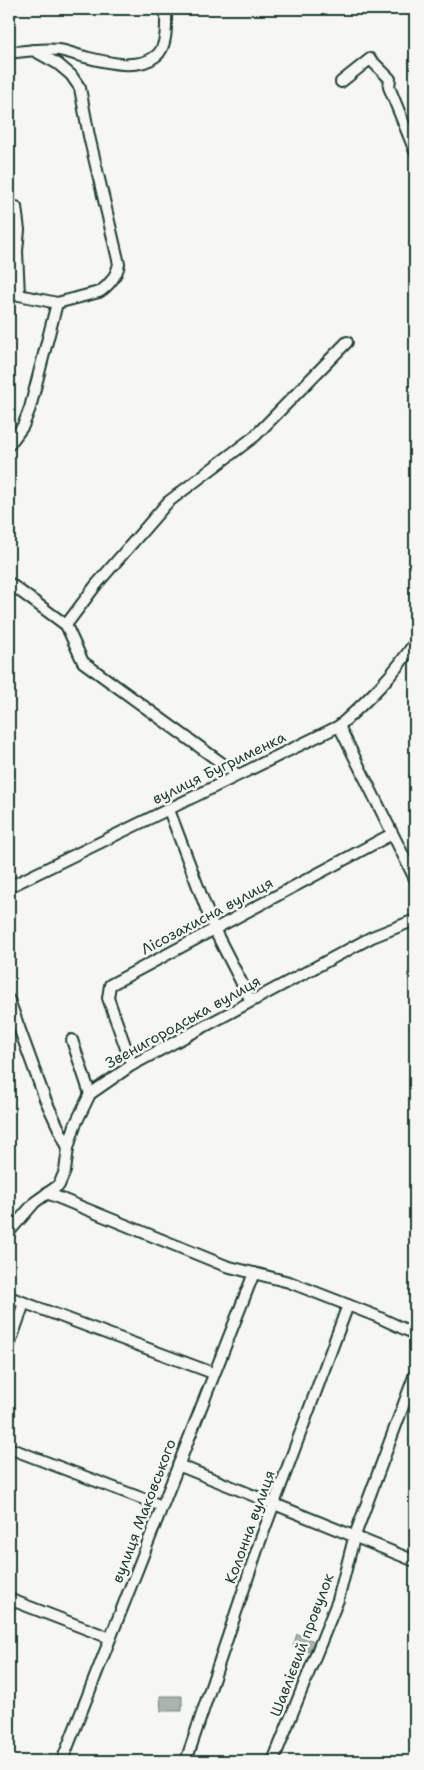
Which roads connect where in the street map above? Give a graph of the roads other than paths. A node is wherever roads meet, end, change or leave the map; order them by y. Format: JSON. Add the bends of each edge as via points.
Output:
{"nodes":[{"id":1,"x":166,"y":9,"type":"edge"},
{"id":2,"x":33,"y":50,"type":"junction"},
{"id":3,"x":9,"y":53,"type":"edge"},
{"id":4,"x":341,"y":82,"type":"dead end"},
{"id":5,"x":415,"y":151,"type":"edge"},
{"id":6,"x":9,"y":208,"type":"edge"},
{"id":7,"x":14,"y":295,"type":"edge"},
{"id":8,"x":57,"y":303,"type":"junction"},
{"id":9,"x":346,"y":342,"type":"dead end"},
{"id":10,"x":9,"y":444,"type":"edge"},
{"id":11,"x":9,"y":583,"type":"edge"},
{"id":12,"x":66,"y":625,"type":"junction"},
{"id":13,"x":415,"y":642,"type":"edge"},
{"id":14,"x":339,"y":726,"type":"junction"},
{"id":15,"x":238,"y":775,"type":"junction"},
{"id":16,"x":169,"y":810,"type":"junction"},
{"id":17,"x":392,"y":834,"type":"junction"},
{"id":18,"x":415,"y":879,"type":"edge"},
{"id":19,"x":9,"y":887,"type":"edge"},
{"id":20,"x":415,"y":920,"type":"edge"},
{"id":21,"x":214,"y":929,"type":"junction"},
{"id":22,"x":9,"y":1000,"type":"edge"},
{"id":23,"x":251,"y":1001,"type":"junction"},
{"id":24,"x":72,"y":1040,"type":"dead end"},
{"id":25,"x":132,"y":1065,"type":"junction"},
{"id":26,"x":90,"y":1094,"type":"junction"},
{"id":27,"x":68,"y":1148,"type":"junction"},
{"id":28,"x":48,"y":1193,"type":"junction"},
{"id":29,"x":9,"y":1232,"type":"edge"},
{"id":30,"x":254,"y":1273,"type":"junction"},
{"id":31,"x":9,"y":1297,"type":"edge"},
{"id":32,"x":24,"y":1303,"type":"junction"},
{"id":33,"x":348,"y":1304,"type":"junction"},
{"id":34,"x":415,"y":1334,"type":"edge"},
{"id":35,"x":9,"y":1346,"type":"edge"},
{"id":36,"x":214,"y":1373,"type":"junction"},
{"id":37,"x":415,"y":1374,"type":"edge"},
{"id":38,"x":9,"y":1448,"type":"edge"},
{"id":39,"x":178,"y":1465,"type":"junction"},
{"id":40,"x":274,"y":1505,"type":"junction"},
{"id":41,"x":162,"y":1506,"type":"junction"},
{"id":42,"x":354,"y":1538,"type":"junction"},
{"id":43,"x":415,"y":1561,"type":"edge"},
{"id":44,"x":9,"y":1599,"type":"edge"},
{"id":45,"x":110,"y":1638,"type":"junction"},
{"id":46,"x":62,"y":1761,"type":"edge"},
{"id":47,"x":186,"y":1761,"type":"edge"},
{"id":48,"x":273,"y":1761,"type":"edge"}],
"edges":[{"from":1,"to":2,"type":"street","via":[[164,41],[157,56],[144,62],[128,64],[60,50]]},
{"from":2,"to":3,"type":"street"},
{"from":2,"to":8,"type":"street","via":[[58,64],[80,88],[88,136],[119,264],[118,271],[99,292]]},
{"from":4,"to":5,"type":"street","via":[[370,59],[390,79],[389,87]]},
{"from":6,"to":7,"type":"street","via":[[16,208],[19,230]]},
{"from":7,"to":8,"type":"street"},
{"from":8,"to":10,"type":"street","via":[[30,408],[23,426]]},
{"from":9,"to":12,"type":"street","via":[[254,436],[168,502]]},
{"from":11,"to":12,"type":"street"},
{"from":12,"to":15,"type":"street","via":[[83,662]]},
{"from":13,"to":14,"type":"street","name":"вулиця Бугрименка","via":[[374,694]]},
{"from":14,"to":15,"type":"street","name":"вулиця Бугрименка"},
{"from":14,"to":17,"type":"street"},
{"from":15,"to":16,"type":"street","name":"вулиця Бугрименка"},
{"from":16,"to":19,"type":"street","name":"вулиця Бугрименка"},
{"from":16,"to":21,"type":"street"},
{"from":17,"to":18,"type":"street"},
{"from":17,"to":21,"type":"street","name":"Лісозахисна вулиця"},
{"from":20,"to":23,"type":"street","name":"Звенигородська вулиця","via":[[372,937]]},
{"from":21,"to":23,"type":"street"},
{"from":21,"to":25,"type":"street","name":"Лісозахисна вулиця","via":[[110,985],[108,998]]},
{"from":22,"to":27,"type":"street","via":[[45,1099]]},
{"from":23,"to":25,"type":"street","name":"Звенигородська вулиця"},
{"from":24,"to":26,"type":"street"},
{"from":25,"to":26,"type":"street","name":"Звенигородська вулиця"},
{"from":26,"to":27,"type":"street"},
{"from":27,"to":28,"type":"street","via":[[65,1172],[59,1185]]},
{"from":28,"to":29,"type":"street","via":[[35,1202]]},
{"from":28,"to":30,"type":"street","via":[[226,1266]]},
{"from":30,"to":33,"type":"street"},
{"from":30,"to":36,"type":"street","name":"вулиця Маковського"},
{"from":31,"to":32,"type":"street"},
{"from":32,"to":35,"type":"street"},
{"from":32,"to":36,"type":"street"},
{"from":33,"to":34,"type":"street"},
{"from":33,"to":40,"type":"street","name":"Колонна вулиця"},
{"from":36,"to":39,"type":"street","name":"вулиця Маковського"},
{"from":37,"to":42,"type":"street","name":"Шавлієвий провулок"},
{"from":38,"to":41,"type":"street"},
{"from":39,"to":40,"type":"street"},
{"from":39,"to":41,"type":"street","name":"вулиця Маковського"},
{"from":40,"to":42,"type":"street"},
{"from":40,"to":47,"type":"street","name":"Колонна вулиця"},
{"from":41,"to":45,"type":"street","name":"вулиця Маковського"},
{"from":42,"to":43,"type":"street"},
{"from":42,"to":48,"type":"street","name":"Шавлієвий провулок","via":[[338,1600]]},
{"from":44,"to":45,"type":"street"},
{"from":45,"to":46,"type":"street","name":"вулиця Маковського"}]}
